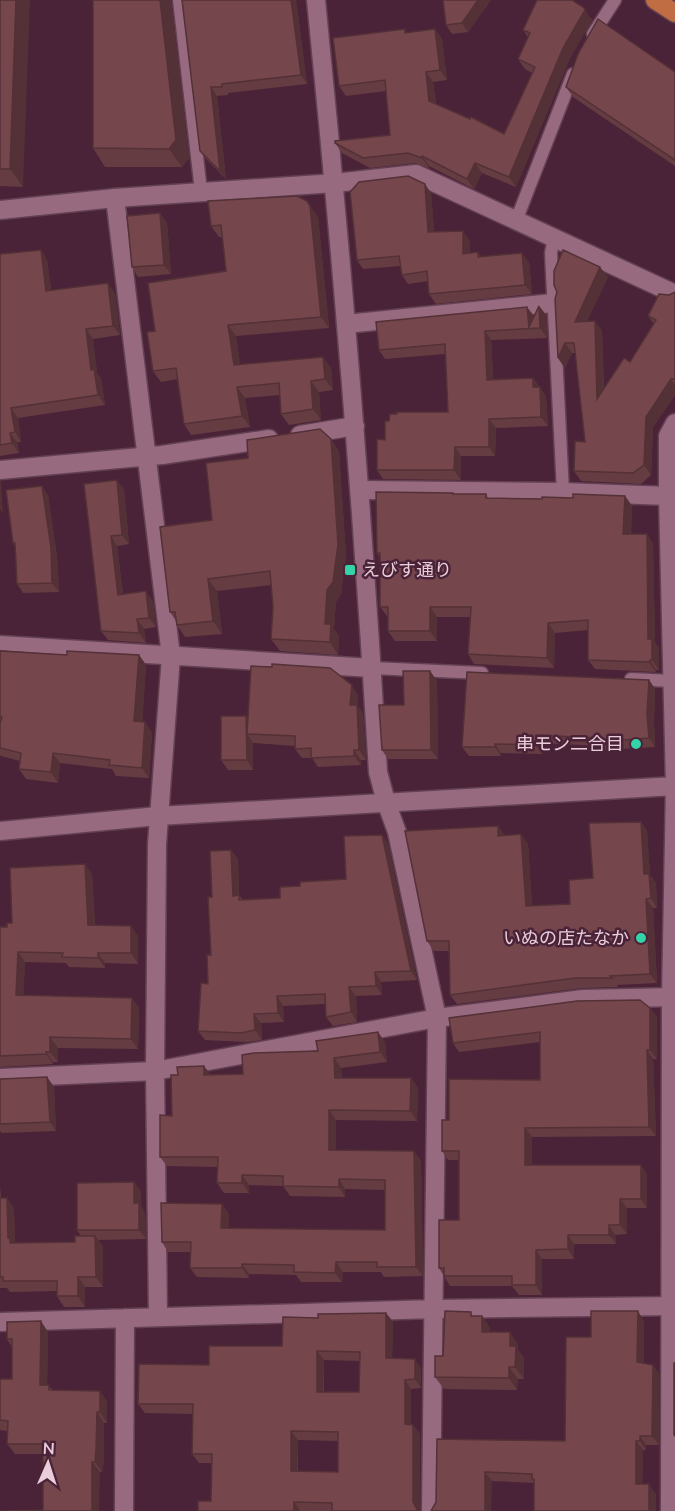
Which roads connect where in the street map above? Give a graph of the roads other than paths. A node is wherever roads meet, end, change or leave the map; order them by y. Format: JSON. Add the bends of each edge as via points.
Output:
{"nodes":[{"id":1,"x":179,"y":0,"type":"edge"},
{"id":2,"x":316,"y":0,"type":"edge"},
{"id":3,"x":615,"y":0,"type":"edge"},
{"id":4,"x":655,"y":0,"type":"edge"},
{"id":5,"x":675,"y":13,"type":"edge"},
{"id":6,"x":588,"y":42,"type":"edge"},
{"id":7,"x":578,"y":61,"type":"edge"},
{"id":8,"x":335,"y":183,"type":"junction"},
{"id":9,"x":201,"y":191,"type":"junction"},
{"id":10,"x":115,"y":198,"type":"junction"},
{"id":11,"x":0,"y":210,"type":"edge"},
{"id":12,"x":516,"y":221,"type":"junction"},
{"id":13,"x":554,"y":238,"type":"junction"},
{"id":14,"x":675,"y":294,"type":"edge"},
{"id":15,"x":554,"y":303,"type":"junction"},
{"id":16,"x":346,"y":324,"type":"junction"},
{"id":17,"x":675,"y":423,"type":"edge"},
{"id":18,"x":355,"y":426,"type":"junction"},
{"id":19,"x":147,"y":457,"type":"junction"},
{"id":20,"x":0,"y":470,"type":"edge"},
{"id":21,"x":360,"y":490,"type":"junction"},
{"id":22,"x":563,"y":492,"type":"junction"},
{"id":23,"x":668,"y":496,"type":"junction"},
{"id":24,"x":0,"y":645,"type":"edge"},
{"id":25,"x":171,"y":656,"type":"junction"},
{"id":26,"x":372,"y":668,"type":"junction"},
{"id":27,"x":492,"y":673,"type":"edge"},
{"id":28,"x":624,"y":679,"type":"edge"},
{"id":29,"x":672,"y":681,"type":"junction"},
{"id":30,"x":675,"y":786,"type":"edge"},
{"id":31,"x":386,"y":802,"type":"junction"},
{"id":32,"x":158,"y":816,"type":"junction"},
{"id":33,"x":0,"y":831,"type":"edge"},
{"id":34,"x":673,"y":997,"type":"edge"},
{"id":35,"x":437,"y":1018,"type":"junction"},
{"id":36,"x":155,"y":1071,"type":"junction"},
{"id":37,"x":0,"y":1078,"type":"edge"},
{"id":38,"x":673,"y":1305,"type":"edge"},
{"id":39,"x":434,"y":1309,"type":"junction"},
{"id":40,"x":158,"y":1317,"type":"junction"},
{"id":41,"x":125,"y":1318,"type":"junction"},
{"id":42,"x":0,"y":1322,"type":"edge"},
{"id":43,"x":124,"y":1511,"type":"edge"},
{"id":44,"x":431,"y":1511,"type":"edge"},
{"id":45,"x":670,"y":1511,"type":"edge"}],
"edges":[{"from":1,"to":9,"type":"lane"},
{"from":2,"to":8,"type":"street"},
{"from":3,"to":6,"type":"lane"},
{"from":4,"to":5,"type":"highway"},
{"from":7,"to":12,"type":"lane"},
{"from":8,"to":9,"type":"street"},
{"from":8,"to":12,"type":"street","via":[[416,174]]},
{"from":8,"to":16,"type":"street"},
{"from":9,"to":10,"type":"street"},
{"from":10,"to":11,"type":"street"},
{"from":10,"to":19,"type":"street"},
{"from":12,"to":13,"type":"street"},
{"from":13,"to":14,"type":"street"},
{"from":13,"to":15,"type":"lane"},
{"from":15,"to":16,"type":"street"},
{"from":15,"to":22,"type":"lane"},
{"from":16,"to":18,"type":"street"},
{"from":17,"to":23,"type":"street","via":[[668,436]]},
{"from":18,"to":19,"type":"street"},
{"from":18,"to":21,"type":"street"},
{"from":19,"to":20,"type":"street"},
{"from":19,"to":25,"type":"street"},
{"from":21,"to":22,"type":"street"},
{"from":21,"to":26,"type":"street"},
{"from":22,"to":23,"type":"street"},
{"from":23,"to":29,"type":"street"},
{"from":24,"to":25,"type":"street"},
{"from":25,"to":26,"type":"street"},
{"from":25,"to":32,"type":"street"},
{"from":26,"to":27,"type":"lane"},
{"from":26,"to":31,"type":"street","via":[[378,772]]},
{"from":28,"to":29,"type":"lane"},
{"from":29,"to":30,"type":"street"},
{"from":30,"to":31,"type":"street"},
{"from":30,"to":34,"type":"street"},
{"from":31,"to":32,"type":"street"},
{"from":31,"to":35,"type":"street","via":[[397,832]]},
{"from":32,"to":33,"type":"street"},
{"from":32,"to":36,"type":"street"},
{"from":34,"to":35,"type":"street","via":[[583,999]]},
{"from":34,"to":38,"type":"street"},
{"from":35,"to":36,"type":"street"},
{"from":35,"to":39,"type":"street"},
{"from":36,"to":37,"type":"street"},
{"from":36,"to":40,"type":"street"},
{"from":38,"to":39,"type":"street"},
{"from":38,"to":45,"type":"street"},
{"from":39,"to":40,"type":"street"},
{"from":39,"to":44,"type":"street"},
{"from":40,"to":41,"type":"street"},
{"from":41,"to":42,"type":"street"},
{"from":41,"to":43,"type":"street"}]}
